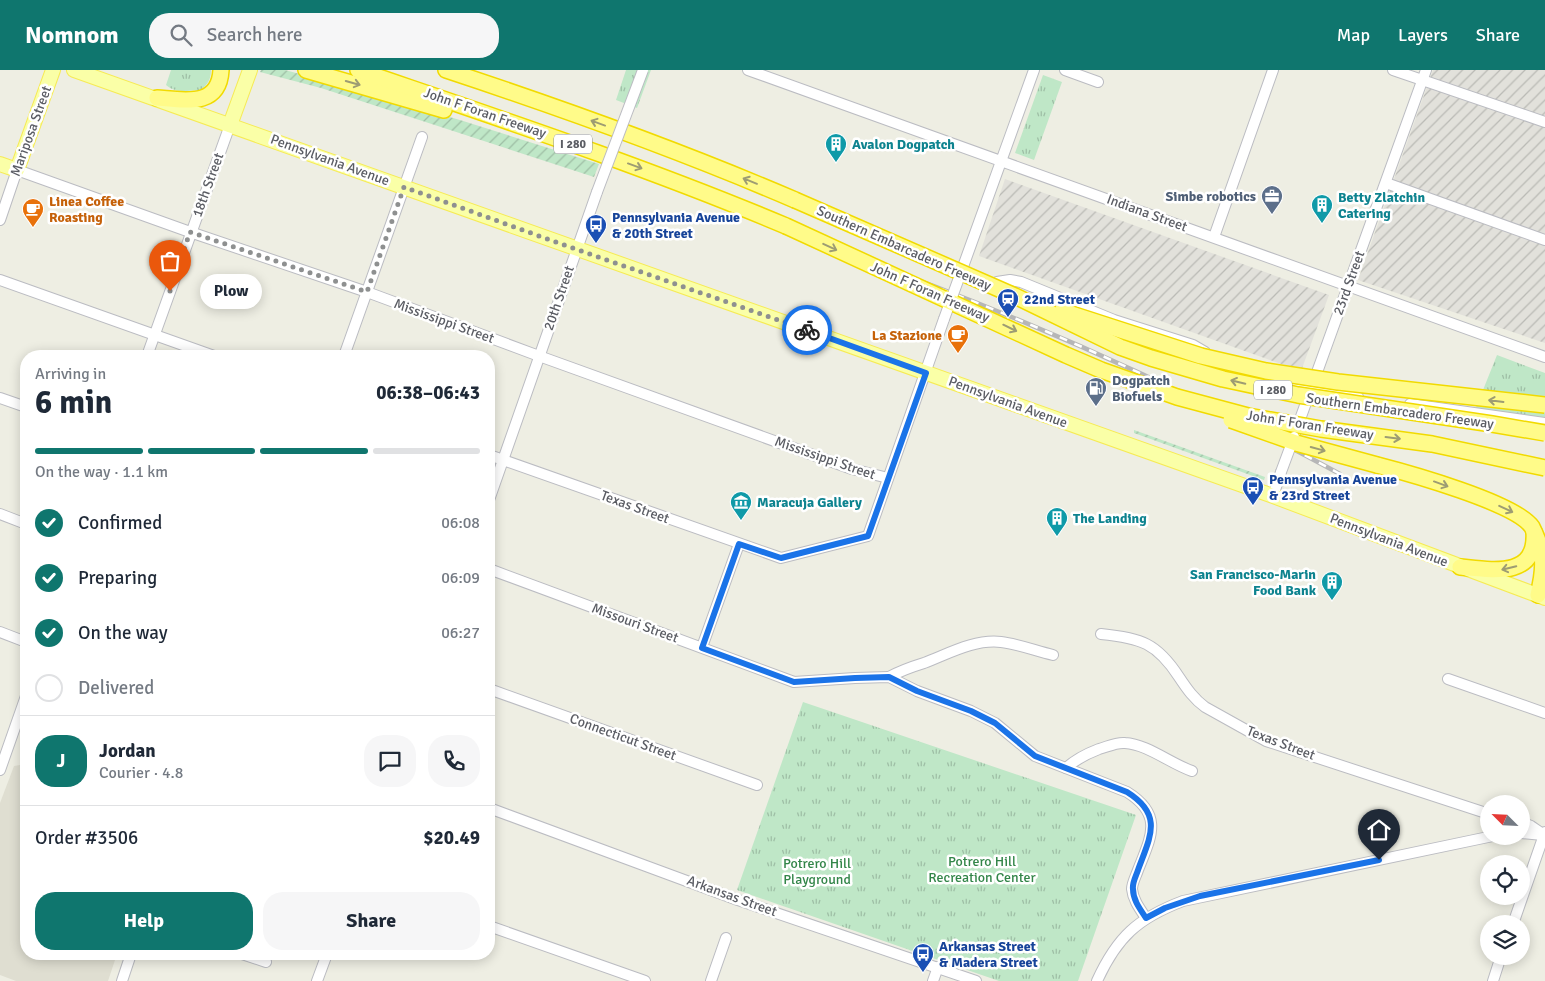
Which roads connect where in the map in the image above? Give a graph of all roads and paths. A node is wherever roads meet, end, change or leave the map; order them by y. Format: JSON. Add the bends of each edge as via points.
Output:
{"nodes":[{"id":1,"x":53,"y":70,"type":"edge"},
{"id":2,"x":74,"y":70,"type":"edge"},
{"id":3,"x":221,"y":70,"type":"edge"},
{"id":4,"x":250,"y":70,"type":"edge"},
{"id":5,"x":306,"y":70,"type":"edge"},
{"id":6,"x":358,"y":70,"type":"edge"},
{"id":7,"x":446,"y":70,"type":"edge"},
{"id":8,"x":480,"y":70,"type":"edge"},
{"id":9,"x":642,"y":70,"type":"edge"},
{"id":10,"x":748,"y":70,"type":"edge"},
{"id":11,"x":1034,"y":70,"type":"edge"},
{"id":12,"x":1065,"y":70,"type":"edge"},
{"id":13,"x":1273,"y":70,"type":"edge"},
{"id":14,"x":1393,"y":70,"type":"edge"},
{"id":15,"x":1426,"y":70,"type":"edge"},
{"id":16,"x":1422,"y":81,"type":"junction"},
{"id":17,"x":1098,"y":82,"type":"dead end"},
{"id":18,"x":513,"y":92,"type":"junction"},
{"id":19,"x":157,"y":98,"type":"junction"},
{"id":20,"x":1545,"y":122,"type":"edge"},
{"id":21,"x":230,"y":124,"type":"junction"},
{"id":22,"x":422,"y":137,"type":"dead end"},
{"id":23,"x":559,"y":139,"type":"junction"},
{"id":24,"x":1002,"y":161,"type":"junction"},
{"id":25,"x":0,"y":164,"type":"edge"},
{"id":26,"x":17,"y":170,"type":"junction"},
{"id":27,"x":1386,"y":183,"type":"junction"},
{"id":28,"x":404,"y":187,"type":"junction"},
{"id":29,"x":0,"y":220,"type":"edge"},
{"id":30,"x":190,"y":232,"type":"junction"},
{"id":31,"x":1214,"y":236,"type":"junction"},
{"id":32,"x":1545,"y":240,"type":"edge"},
{"id":33,"x":576,"y":249,"type":"junction"},
{"id":34,"x":961,"y":272,"type":"junction"},
{"id":35,"x":0,"y":280,"type":"edge"},
{"id":36,"x":1348,"y":286,"type":"junction"},
{"id":37,"x":367,"y":292,"type":"junction"},
{"id":38,"x":1015,"y":296,"type":"junction"},
{"id":39,"x":155,"y":336,"type":"junction"},
{"id":40,"x":149,"y":350,"type":"edge"},
{"id":41,"x":196,"y":350,"type":"edge"},
{"id":42,"x":346,"y":350,"type":"edge"},
{"id":43,"x":539,"y":356,"type":"junction"},
{"id":44,"x":1545,"y":357,"type":"edge"},
{"id":45,"x":926,"y":373,"type":"junction"},
{"id":46,"x":1141,"y":385,"type":"junction"},
{"id":47,"x":1311,"y":389,"type":"junction"},
{"id":48,"x":0,"y":398,"type":"edge"},
{"id":49,"x":20,"y":405,"type":"edge"},
{"id":50,"x":1545,"y":405,"type":"edge"},
{"id":51,"x":1545,"y":424,"type":"edge"},
{"id":52,"x":1545,"y":434,"type":"edge"},
{"id":53,"x":495,"y":457,"type":"edge"},
{"id":54,"x":503,"y":460,"type":"junction"},
{"id":55,"x":1545,"y":468,"type":"edge"},
{"id":56,"x":888,"y":478,"type":"junction"},
{"id":57,"x":495,"y":483,"type":"edge"},
{"id":58,"x":1273,"y":496,"type":"junction"},
{"id":59,"x":0,"y":514,"type":"edge"},
{"id":60,"x":20,"y":522,"type":"edge"},
{"id":61,"x":1534,"y":532,"type":"junction"},
{"id":62,"x":739,"y":544,"type":"junction"},
{"id":63,"x":1460,"y":567,"type":"junction"},
{"id":64,"x":495,"y":570,"type":"edge"},
{"id":65,"x":1541,"y":597,"type":"edge"},
{"id":66,"x":0,"y":632,"type":"edge"},
{"id":67,"x":1101,"y":634,"type":"dead end"},
{"id":68,"x":20,"y":640,"type":"edge"},
{"id":69,"x":702,"y":648,"type":"junction"},
{"id":70,"x":1053,"y":655,"type":"dead end"},
{"id":71,"x":889,"y":677,"type":"junction"},
{"id":72,"x":1448,"y":679,"type":"dead end"},
{"id":73,"x":495,"y":691,"type":"edge"},
{"id":74,"x":20,"y":713,"type":"edge"},
{"id":75,"x":1545,"y":713,"type":"edge"},
{"id":76,"x":1066,"y":768,"type":"junction"},
{"id":77,"x":0,"y":770,"type":"edge"},
{"id":78,"x":1192,"y":771,"type":"dead end"},
{"id":79,"x":757,"y":785,"type":"dead end"},
{"id":80,"x":495,"y":810,"type":"edge"},
{"id":81,"x":1480,"y":811,"type":"edge"},
{"id":82,"x":1530,"y":826,"type":"edge"},
{"id":83,"x":1530,"y":833,"type":"edge"},
{"id":84,"x":1544,"y":834,"type":"edge"},
{"id":85,"x":1480,"y":839,"type":"edge"},
{"id":86,"x":1516,"y":915,"type":"edge"},
{"id":87,"x":1146,"y":918,"type":"junction"},
{"id":88,"x":495,"y":928,"type":"edge"},
{"id":89,"x":726,"y":938,"type":"dead end"},
{"id":90,"x":129,"y":960,"type":"edge"},
{"id":91,"x":260,"y":960,"type":"edge"},
{"id":92,"x":325,"y":960,"type":"edge"},
{"id":93,"x":266,"y":962,"type":"dead end"},
{"id":94,"x":1498,"y":965,"type":"edge"},
{"id":95,"x":938,"y":967,"type":"junction"},
{"id":96,"x":122,"y":981,"type":"edge"},
{"id":97,"x":317,"y":981,"type":"edge"},
{"id":98,"x":645,"y":981,"type":"edge"},
{"id":99,"x":711,"y":981,"type":"edge"},
{"id":100,"x":933,"y":981,"type":"edge"},
{"id":101,"x":976,"y":981,"type":"edge"},
{"id":102,"x":1097,"y":981,"type":"edge"},
{"id":103,"x":1493,"y":981,"type":"edge"}],
"edges":[{"from":1,"to":26,"type":"main road","name":"Mariposa Street"},
{"from":2,"to":19,"type":"main road","name":"Pennsylvania Avenue"},
{"from":3,"to":19,"type":"highway","via":[[220,80],[209,96],[192,101]]},
{"from":4,"to":21,"type":"main road","name":"18th Street"},
{"from":5,"to":23,"type":"highway","one_way":true},
{"from":6,"to":23,"type":"highway","name":"John F Foran Freeway","number":"I 280"},
{"from":7,"to":18,"type":"highway","name":"Southern Embarcadero Freeway","number":"I 280"},
{"from":8,"to":18,"type":"highway"},
{"from":9,"to":33,"type":"street","name":"20th Street","bridge":true},
{"from":10,"to":24,"type":"street","name":"Indiana Street"},
{"from":11,"to":24,"type":"street"},
{"from":12,"to":17,"type":"street"},
{"from":13,"to":31,"type":"street"},
{"from":14,"to":16,"type":"street"},
{"from":15,"to":16,"type":"street","name":"23rd Street"},
{"from":16,"to":20,"type":"street"},
{"from":16,"to":27,"type":"street","name":"23rd Street"},
{"from":38,"to":18,"type":"highway","name":"Southern Embarcadero Freeway","number":"I 280","one_way":true,"bridge":true,"via":[[684,154]]},
{"from":19,"to":21,"type":"main road","name":"Pennsylvania Avenue"},
{"from":21,"to":28,"type":"main road","name":"Pennsylvania Avenue"},
{"from":21,"to":30,"type":"street","name":"18th Street"},
{"from":22,"to":28,"type":"street"},
{"from":23,"to":46,"type":"highway","name":"John F Foran Freeway","number":"I 280","one_way":true,"bridge":true,"via":[[668,178],[786,226],[1066,355]]},
{"from":24,"to":31,"type":"street","name":"Indiana Street"},
{"from":24,"to":34,"type":"street"},
{"from":25,"to":26,"type":"main road","name":"Mississippi Street"},
{"from":26,"to":29,"type":"street","name":"Mariposa Street"},
{"from":26,"to":30,"type":"street","name":"Mississippi Street"},
{"from":27,"to":32,"type":"street"},
{"from":27,"to":36,"type":"street","name":"23rd Street"},
{"from":28,"to":33,"type":"main road","name":"Pennsylvania Avenue"},
{"from":28,"to":37,"type":"street"},
{"from":30,"to":37,"type":"street","name":"Mississippi Street"},
{"from":30,"to":39,"type":"street","name":"18th Street"},
{"from":31,"to":36,"type":"street","name":"Indiana Street"},
{"from":33,"to":43,"type":"street","name":"20th Street"},
{"from":33,"to":45,"type":"main road","name":"Pennsylvania Avenue"},
{"from":34,"to":45,"type":"street","bridge":true},
{"from":34,"to":47,"type":"street","via":[[997,282],[1021,282],[1114,320],[1193,345],[1219,360]]},
{"from":35,"to":39,"type":"street"},
{"from":36,"to":44,"type":"street","name":"Indiana Street"},
{"from":36,"to":47,"type":"street","name":"23rd Street"},
{"from":37,"to":42,"type":"street"},
{"from":37,"to":43,"type":"street","name":"Mississippi Street"},
{"from":50,"to":38,"type":"highway","one_way":true,"bridge":true,"via":[[1266,371],[1201,356]]},
{"from":52,"to":38,"type":"highway","name":"Southern Embarcadero Freeway","number":"I 280","one_way":true,"bridge":true,"via":[[1327,401],[1223,378],[1120,347]]},
{"from":39,"to":40,"type":"street","name":"18th Street"},
{"from":39,"to":41,"type":"street"},
{"from":43,"to":54,"type":"street","name":"20th Street"},
{"from":43,"to":56,"type":"street","name":"Mississippi Street","via":[[852,469]]},
{"from":45,"to":56,"type":"street"},
{"from":45,"to":58,"type":"main road","name":"Pennsylvania Avenue"},
{"from":46,"to":55,"type":"highway","name":"John F Foran Freeway","number":"I 280","one_way":true,"bridge":true,"via":[[1284,423],[1432,444]]},
{"from":46,"to":61,"type":"highway","one_way":true,"bridge":true,"via":[[1296,443],[1432,481],[1485,500],[1526,520]]},
{"from":47,"to":51,"type":"street"},
{"from":47,"to":58,"type":"street","name":"23rd Street","bridge":true},
{"from":48,"to":49,"type":"street"},
{"from":53,"to":54,"type":"street","name":"Texas Street"},
{"from":54,"to":57,"type":"street","name":"20th Street"},
{"from":54,"to":62,"type":"street","name":"Texas Street"},
{"from":56,"to":62,"type":"street","name":"Texas Street","via":[[868,536],[781,558]]},
{"from":58,"to":63,"type":"main road","name":"Pennsylvania Avenue"},
{"from":59,"to":60,"type":"street"},
{"from":61,"to":63,"type":"highway","one_way":true,"via":[[1532,550],[1521,564],[1513,568]]},
{"from":61,"to":65,"type":"highway","via":[[1544,556]]},
{"from":62,"to":69,"type":"street"},
{"from":63,"to":65,"type":"main road","name":"Pennsylvania Avenue"},
{"from":64,"to":69,"type":"street","name":"Missouri Street"},
{"from":66,"to":68,"type":"street"},
{"from":67,"to":81,"type":"street","name":"Texas Street","via":[[1131,638],[1153,647],[1168,661],[1197,702],[1259,737]]},
{"from":69,"to":71,"type":"street","name":"Missouri Street","via":[[794,682]]},
{"from":70,"to":71,"type":"street","via":[[1001,642],[987,642],[952,650]]},
{"from":71,"to":76,"type":"street","name":"Missouri Street","via":[[995,723],[1035,756]]},
{"from":72,"to":75,"type":"street"},
{"from":73,"to":79,"type":"street","name":"Connecticut Street"},
{"from":74,"to":77,"type":"street"},
{"from":76,"to":78,"type":"street","via":[[1078,758],[1124,742]]},
{"from":76,"to":87,"type":"street","name":"Missouri Street","via":[[1127,792],[1146,806],[1152,827],[1132,889]]},
{"from":80,"to":95,"type":"street","name":"Arkansas Street","via":[[738,900]]},
{"from":82,"to":84,"type":"street"},
{"from":83,"to":84,"type":"street"},
{"from":84,"to":86,"type":"street"},
{"from":85,"to":87,"type":"street","via":[[1200,896]]},
{"from":87,"to":102,"type":"street","via":[[1116,946]]},
{"from":88,"to":98,"type":"street"},
{"from":89,"to":99,"type":"street"},
{"from":90,"to":96,"type":"street"},
{"from":91,"to":93,"type":"street"},
{"from":92,"to":97,"type":"street"},
{"from":94,"to":103,"type":"street"},
{"from":95,"to":100,"type":"street"},
{"from":95,"to":101,"type":"street","name":"Arkansas Street"}]}
